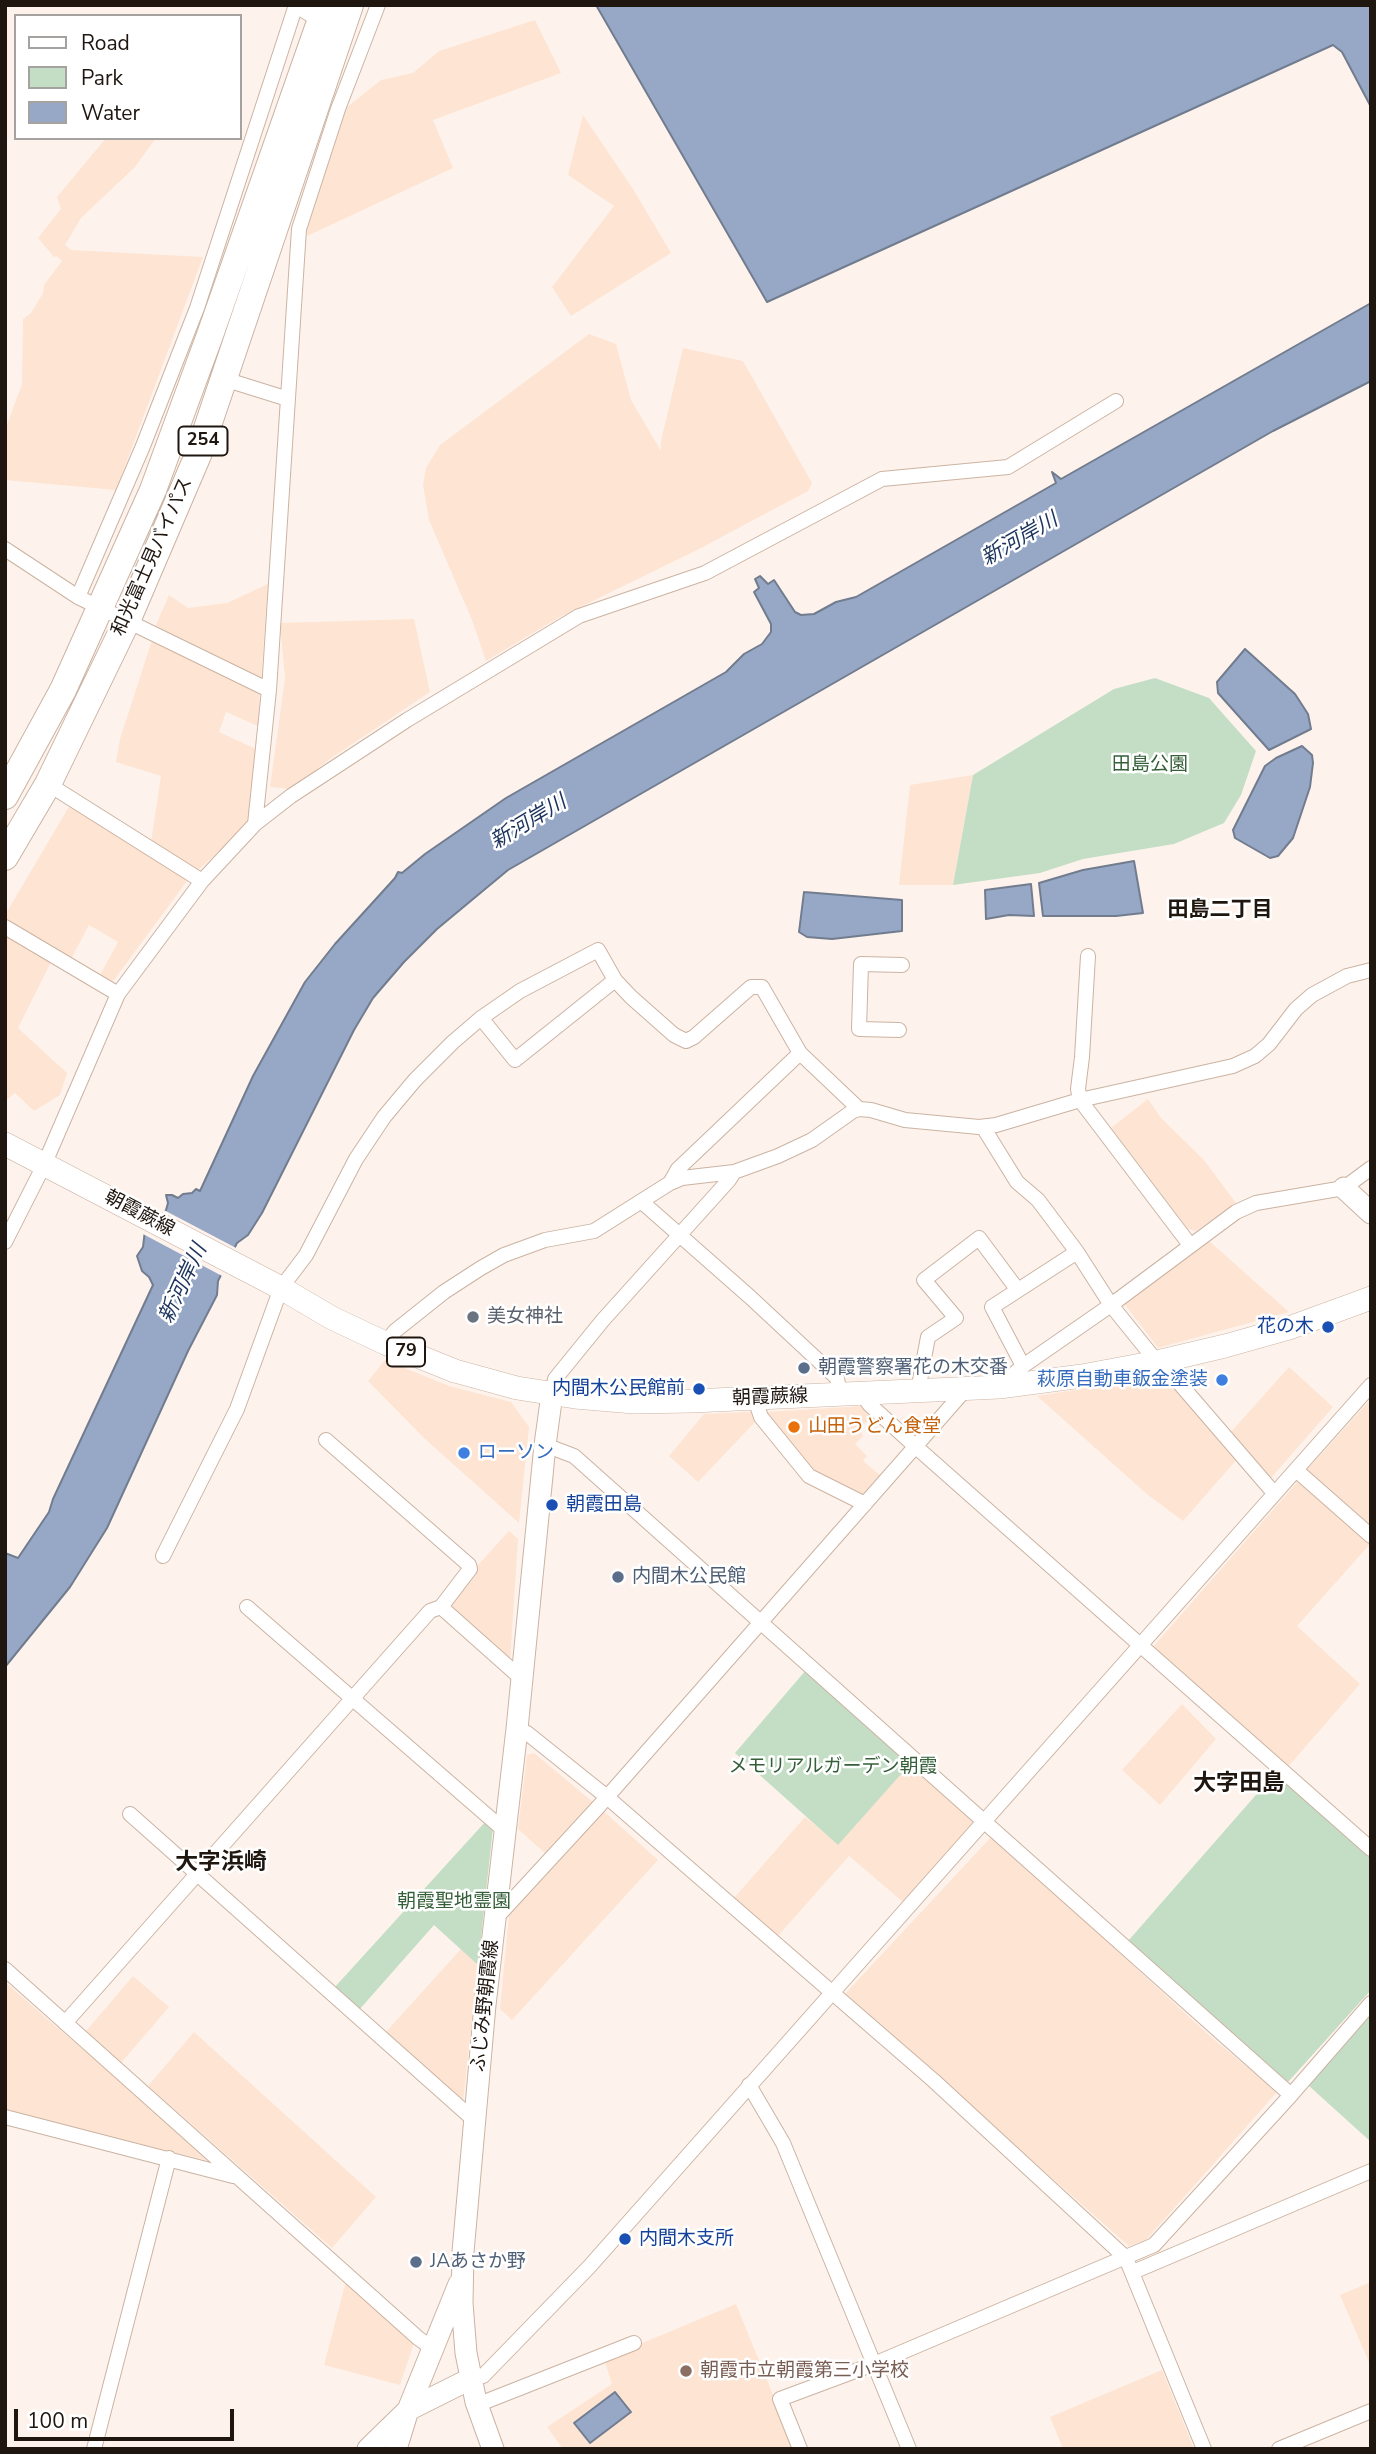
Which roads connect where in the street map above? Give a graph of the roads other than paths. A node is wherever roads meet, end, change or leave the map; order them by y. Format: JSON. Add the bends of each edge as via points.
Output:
{"nodes":[{"id":1,"x":296,"y":5,"type":"edge"},
{"id":2,"x":378,"y":5,"type":"edge"},
{"id":3,"x":328,"y":11,"type":"edge"},
{"id":4,"x":224,"y":379,"type":"junction"},
{"id":5,"x":288,"y":399,"type":"junction"},
{"id":6,"x":1116,"y":401,"type":"dead end"},
{"id":7,"x":5,"y":550,"type":"edge"},
{"id":8,"x":89,"y":602,"type":"junction"},
{"id":9,"x":127,"y":621,"type":"junction"},
{"id":10,"x":269,"y":690,"type":"junction"},
{"id":11,"x":12,"y":766,"type":"edge"},
{"id":12,"x":48,"y":784,"type":"junction"},
{"id":13,"x":5,"y":796,"type":"edge"},
{"id":14,"x":255,"y":824,"type":"junction"},
{"id":15,"x":5,"y":857,"type":"edge"},
{"id":16,"x":202,"y":881,"type":"junction"},
{"id":17,"x":5,"y":927,"type":"edge"},
{"id":18,"x":1088,"y":956,"type":"dead end"},
{"id":19,"x":902,"y":965,"type":"dead end"},
{"id":20,"x":1371,"y":970,"type":"edge"},
{"id":21,"x":615,"y":980,"type":"junction"},
{"id":22,"x":118,"y":994,"type":"junction"},
{"id":23,"x":481,"y":1018,"type":"junction"},
{"id":24,"x":899,"y":1030,"type":"dead end"},
{"id":25,"x":800,"y":1053,"type":"junction"},
{"id":26,"x":1080,"y":1100,"type":"junction"},
{"id":27,"x":859,"y":1109,"type":"junction"},
{"id":28,"x":983,"y":1127,"type":"junction"},
{"id":29,"x":5,"y":1144,"type":"edge"},
{"id":30,"x":1371,"y":1168,"type":"edge"},
{"id":31,"x":51,"y":1169,"type":"junction"},
{"id":32,"x":734,"y":1172,"type":"junction"},
{"id":33,"x":670,"y":1183,"type":"junction"},
{"id":34,"x":1344,"y":1188,"type":"junction"},
{"id":35,"x":642,"y":1202,"type":"junction"},
{"id":36,"x":1371,"y":1213,"type":"edge"},
{"id":37,"x":679,"y":1236,"type":"junction"},
{"id":38,"x":5,"y":1242,"type":"edge"},
{"id":39,"x":1190,"y":1245,"type":"junction"},
{"id":40,"x":1077,"y":1252,"type":"junction"},
{"id":41,"x":275,"y":1286,"type":"junction"},
{"id":42,"x":1017,"y":1289,"type":"junction"},
{"id":43,"x":1371,"y":1298,"type":"edge"},
{"id":44,"x":1111,"y":1305,"type":"junction"},
{"id":45,"x":385,"y":1343,"type":"junction"},
{"id":46,"x":1157,"y":1362,"type":"junction"},
{"id":47,"x":1023,"y":1366,"type":"junction"},
{"id":48,"x":1371,"y":1385,"type":"edge"},
{"id":49,"x":999,"y":1387,"type":"junction"},
{"id":50,"x":965,"y":1390,"type":"junction"},
{"id":51,"x":921,"y":1391,"type":"junction"},
{"id":52,"x":552,"y":1394,"type":"junction"},
{"id":53,"x":851,"y":1395,"type":"junction"},
{"id":54,"x":755,"y":1399,"type":"junction"},
{"id":55,"x":326,"y":1440,"type":"dead end"},
{"id":56,"x":545,"y":1445,"type":"junction"},
{"id":57,"x":915,"y":1446,"type":"junction"},
{"id":58,"x":1296,"y":1471,"type":"junction"},
{"id":59,"x":1273,"y":1493,"type":"junction"},
{"id":60,"x":864,"y":1504,"type":"junction"},
{"id":61,"x":1371,"y":1536,"type":"edge"},
{"id":62,"x":163,"y":1556,"type":"dead end"},
{"id":63,"x":247,"y":1606,"type":"dead end"},
{"id":64,"x":441,"y":1607,"type":"junction"},
{"id":65,"x":762,"y":1623,"type":"junction"},
{"id":66,"x":1139,"y":1644,"type":"junction"},
{"id":67,"x":522,"y":1679,"type":"junction"},
{"id":68,"x":354,"y":1698,"type":"junction"},
{"id":69,"x":517,"y":1729,"type":"junction"},
{"id":70,"x":607,"y":1797,"type":"junction"},
{"id":71,"x":130,"y":1814,"type":"dead end"},
{"id":72,"x":985,"y":1820,"type":"junction"},
{"id":73,"x":505,"y":1831,"type":"junction"},
{"id":74,"x":1371,"y":1849,"type":"edge"},
{"id":75,"x":198,"y":1874,"type":"junction"},
{"id":76,"x":496,"y":1919,"type":"junction"},
{"id":77,"x":5,"y":1969,"type":"edge"},
{"id":78,"x":831,"y":1992,"type":"junction"},
{"id":79,"x":1371,"y":2003,"type":"edge"},
{"id":80,"x":65,"y":2023,"type":"junction"},
{"id":81,"x":749,"y":2085,"type":"junction"},
{"id":82,"x":1292,"y":2095,"type":"junction"},
{"id":83,"x":5,"y":2117,"type":"edge"},
{"id":84,"x":474,"y":2120,"type":"junction"},
{"id":85,"x":169,"y":2158,"type":"junction"},
{"id":86,"x":1371,"y":2171,"type":"edge"},
{"id":87,"x":238,"y":2177,"type":"junction"},
{"id":88,"x":1130,"y":2265,"type":"junction"},
{"id":89,"x":462,"y":2279,"type":"junction"},
{"id":90,"x":634,"y":2343,"type":"dead end"},
{"id":91,"x":432,"y":2348,"type":"junction"},
{"id":92,"x":873,"y":2364,"type":"junction"},
{"id":93,"x":470,"y":2379,"type":"junction"},
{"id":94,"x":476,"y":2402,"type":"junction"},
{"id":95,"x":408,"y":2410,"type":"junction"},
{"id":96,"x":1371,"y":2411,"type":"edge"},
{"id":97,"x":94,"y":2449,"type":"edge"},
{"id":98,"x":368,"y":2449,"type":"edge"},
{"id":99,"x":396,"y":2449,"type":"edge"},
{"id":100,"x":492,"y":2449,"type":"edge"},
{"id":101,"x":800,"y":2449,"type":"edge"},
{"id":102,"x":908,"y":2449,"type":"edge"},
{"id":103,"x":1204,"y":2449,"type":"edge"},
{"id":104,"x":1279,"y":2449,"type":"edge"}],
"edges":[{"from":1,"to":8,"type":"street","via":[[197,307]]},
{"from":2,"to":5,"type":"street","via":[[299,229]]},
{"from":3,"to":4,"type":"highway","name":"和光富士見バイパス","number":"254"},
{"from":3,"to":8,"type":"highway","name":"和光富士見バイパス","number":"254","via":[[158,477]]},
{"from":4,"to":5,"type":"street"},
{"from":4,"to":9,"type":"highway","name":"和光富士見バイパス","number":"254","via":[[198,455]]},
{"from":5,"to":10,"type":"street"},
{"from":6,"to":14,"type":"street","via":[[1008,467],[882,479],[705,573],[579,616],[335,766]]},
{"from":7,"to":8,"type":"street"},
{"from":8,"to":9,"type":"street"},
{"from":8,"to":11,"type":"highway","name":"和光富士見バイパス","number":"254","via":[[63,690]]},
{"from":9,"to":10,"type":"street"},
{"from":9,"to":12,"type":"highway","name":"和光富士見バイパス","number":"254"},
{"from":10,"to":14,"type":"street"},
{"from":11,"to":13,"type":"highway","name":"和光富士見バイパス","number":"254"},
{"from":12,"to":15,"type":"highway","name":"和光富士見バイパス","number":"254"},
{"from":12,"to":16,"type":"street"},
{"from":14,"to":16,"type":"street"},
{"from":16,"to":22,"type":"street"},
{"from":17,"to":22,"type":"street"},
{"from":18,"to":26,"type":"street"},
{"from":19,"to":24,"type":"street","via":[[861,964],[859,1028]]},
{"from":20,"to":26,"type":"street","via":[[1347,976],[1312,995],[1269,1044],[1233,1066]]},
{"from":21,"to":23,"type":"street","via":[[598,950],[520,991]]},
{"from":21,"to":23,"type":"street","via":[[515,1060]]},
{"from":21,"to":25,"type":"street","via":[[686,1041],[751,987],[762,987]]},
{"from":22,"to":31,"type":"street"},
{"from":23,"to":41,"type":"street","via":[[415,1080],[384,1117],[346,1176],[306,1255]]},
{"from":25,"to":27,"type":"street"},
{"from":25,"to":33,"type":"street","via":[[678,1169]]},
{"from":26,"to":28,"type":"street"},
{"from":26,"to":39,"type":"street"},
{"from":27,"to":28,"type":"street","via":[[905,1120]]},
{"from":27,"to":32,"type":"street","via":[[811,1140]]},
{"from":28,"to":40,"type":"street","via":[[1017,1182],[1038,1200]]},
{"from":29,"to":31,"type":"main road","name":"朝霞蕨線","number":"79"},
{"from":30,"to":34,"type":"street"},
{"from":31,"to":38,"type":"street"},
{"from":31,"to":41,"type":"main road","name":"朝霞蕨線","number":"79"},
{"from":32,"to":33,"type":"street"},
{"from":32,"to":37,"type":"street"},
{"from":33,"to":35,"type":"street"},
{"from":34,"to":36,"type":"main road"},
{"from":34,"to":39,"type":"street","via":[[1256,1203]]},
{"from":35,"to":37,"type":"street"},
{"from":35,"to":45,"type":"street","via":[[594,1231],[533,1243],[481,1268]]},
{"from":37,"to":52,"type":"street","via":[[555,1379]]},
{"from":37,"to":53,"type":"street"},
{"from":39,"to":44,"type":"street"},
{"from":40,"to":42,"type":"street"},
{"from":40,"to":44,"type":"street"},
{"from":41,"to":45,"type":"main road","name":"朝霞蕨線","number":"79"},
{"from":41,"to":62,"type":"street","via":[[237,1409]]},
{"from":42,"to":47,"type":"street","via":[[992,1307]]},
{"from":42,"to":51,"type":"street","via":[[979,1238],[924,1280],[956,1318],[928,1337]]},
{"from":43,"to":46,"type":"main road","name":"朝霞蕨線","number":"79","via":[[1289,1328]]},
{"from":44,"to":46,"type":"street"},
{"from":44,"to":47,"type":"street"},
{"from":45,"to":52,"type":"main road","name":"朝霞蕨線","number":"79","via":[[455,1371]]},
{"from":46,"to":49,"type":"main road","name":"朝霞蕨線","number":"79"},
{"from":46,"to":59,"type":"street"},
{"from":47,"to":49,"type":"street"},
{"from":48,"to":58,"type":"street"},
{"from":49,"to":50,"type":"main road","name":"朝霞蕨線","number":"79"},
{"from":50,"to":51,"type":"main road","name":"朝霞蕨線","number":"79"},
{"from":50,"to":57,"type":"street"},
{"from":51,"to":53,"type":"main road","name":"朝霞蕨線","number":"79"},
{"from":52,"to":54,"type":"main road","name":"朝霞蕨線","number":"79","via":[[634,1402]]},
{"from":52,"to":56,"type":"main road","name":"ふじみ野朝霞線"},
{"from":53,"to":54,"type":"main road","name":"朝霞蕨線","number":"79"},
{"from":53,"to":57,"type":"street","via":[[869,1404]]},
{"from":54,"to":60,"type":"street","via":[[761,1417],[810,1476]]},
{"from":55,"to":64,"type":"street","via":[[469,1565]]},
{"from":56,"to":65,"type":"street","via":[[574,1456]]},
{"from":56,"to":67,"type":"main road","name":"ふじみ野朝霞線"},
{"from":57,"to":60,"type":"street"},
{"from":57,"to":66,"type":"street"},
{"from":58,"to":59,"type":"street"},
{"from":58,"to":61,"type":"street"},
{"from":59,"to":66,"type":"street"},
{"from":60,"to":65,"type":"street"},
{"from":63,"to":68,"type":"street"},
{"from":64,"to":67,"type":"street"},
{"from":64,"to":68,"type":"street","via":[[430,1611]]},
{"from":65,"to":70,"type":"street"},
{"from":65,"to":72,"type":"street"},
{"from":66,"to":72,"type":"street"},
{"from":66,"to":74,"type":"street"},
{"from":67,"to":69,"type":"main road","name":"ふじみ野朝霞線"},
{"from":68,"to":73,"type":"street"},
{"from":68,"to":75,"type":"street"},
{"from":69,"to":70,"type":"street","via":[[527,1732]]},
{"from":69,"to":73,"type":"main road","name":"ふじみ野朝霞線"},
{"from":70,"to":76,"type":"street"},
{"from":70,"to":78,"type":"street"},
{"from":71,"to":75,"type":"street"},
{"from":72,"to":78,"type":"street"},
{"from":72,"to":82,"type":"street"},
{"from":73,"to":76,"type":"main road","name":"ふじみ野朝霞線"},
{"from":75,"to":80,"type":"street"},
{"from":75,"to":84,"type":"street"},
{"from":76,"to":84,"type":"main road","name":"ふじみ野朝霞線"},
{"from":77,"to":80,"type":"street"},
{"from":78,"to":81,"type":"street"},
{"from":78,"to":88,"type":"street","via":[[933,2080]]},
{"from":79,"to":82,"type":"street"},
{"from":80,"to":87,"type":"street"},
{"from":81,"to":92,"type":"street","via":[[783,2143]]},
{"from":81,"to":93,"type":"street","via":[[589,2267],[483,2375]]},
{"from":82,"to":88,"type":"street","via":[[1154,2245]]},
{"from":83,"to":85,"type":"street"},
{"from":84,"to":89,"type":"main road","name":"ふじみ野朝霞線"},
{"from":85,"to":87,"type":"street"},
{"from":85,"to":97,"type":"street"},
{"from":86,"to":88,"type":"street"},
{"from":87,"to":91,"type":"street"},
{"from":88,"to":92,"type":"street"},
{"from":88,"to":103,"type":"street"},
{"from":89,"to":91,"type":"main road"},
{"from":89,"to":93,"type":"main road","name":"ふじみ野朝霞線"},
{"from":90,"to":94,"type":"street"},
{"from":91,"to":95,"type":"main road"},
{"from":92,"to":101,"type":"street","via":[[780,2399]]},
{"from":92,"to":102,"type":"street"},
{"from":93,"to":94,"type":"main road","name":"ふじみ野朝霞線"},
{"from":93,"to":95,"type":"main road"},
{"from":94,"to":100,"type":"main road","name":"ふじみ野朝霞線"},
{"from":95,"to":98,"type":"main road"},
{"from":95,"to":99,"type":"main road"},
{"from":96,"to":104,"type":"street"}]}
